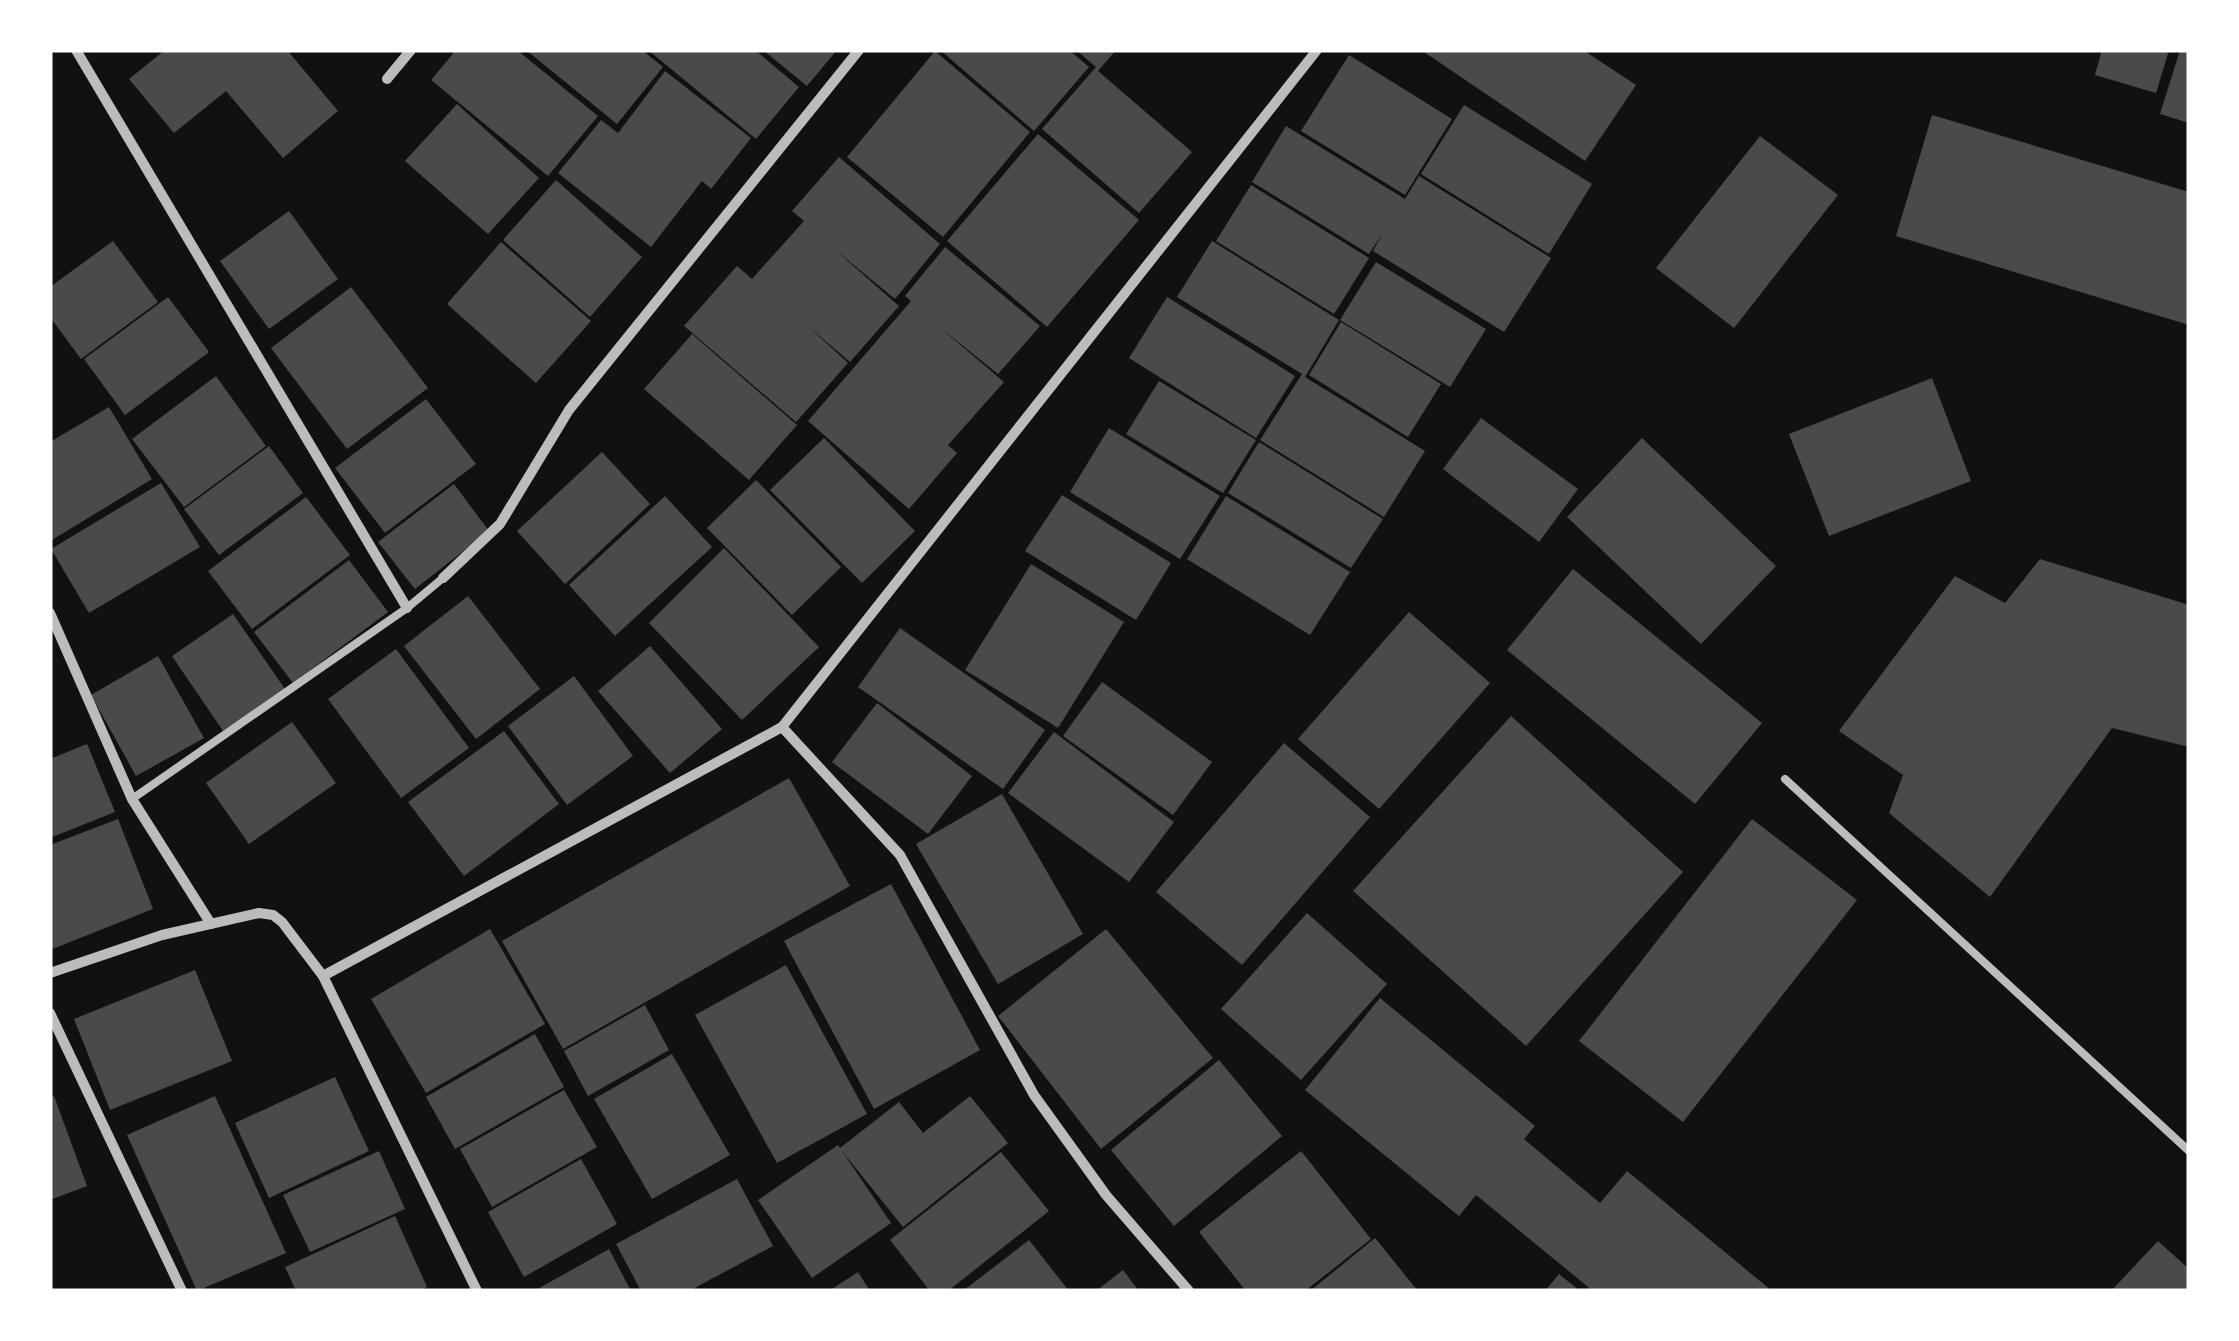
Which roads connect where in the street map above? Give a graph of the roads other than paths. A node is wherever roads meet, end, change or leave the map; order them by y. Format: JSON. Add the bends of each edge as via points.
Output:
{"nodes":[{"id":1,"x":76,"y":50,"type":"edge"},
{"id":2,"x":411,"y":50,"type":"edge"},
{"id":3,"x":859,"y":50,"type":"edge"},
{"id":4,"x":1318,"y":50,"type":"edge"},
{"id":5,"x":388,"y":80,"type":"dead end"},
{"id":6,"x":443,"y":578,"type":"joint"},
{"id":7,"x":407,"y":608,"type":"junction"},
{"id":8,"x":50,"y":612,"type":"edge"},
{"id":9,"x":782,"y":726,"type":"junction"},
{"id":10,"x":1786,"y":779,"type":"dead end"},
{"id":11,"x":132,"y":799,"type":"junction"},
{"id":12,"x":212,"y":924,"type":"junction"},
{"id":13,"x":50,"y":974,"type":"edge"},
{"id":14,"x":324,"y":976,"type":"junction"},
{"id":15,"x":50,"y":1014,"type":"edge"},
{"id":16,"x":2189,"y":1151,"type":"edge"},
{"id":17,"x":182,"y":1291,"type":"edge"},
{"id":18,"x":477,"y":1291,"type":"edge"},
{"id":19,"x":1188,"y":1291,"type":"edge"}],
"edges":[{"from":1,"to":7,"type":"street"},
{"from":2,"to":5,"type":"street"},
{"from":3,"to":6,"type":"street","via":[[568,410],[500,524]]},
{"from":4,"to":9,"type":"street"},
{"from":6,"to":7,"type":"lane"},
{"from":7,"to":11,"type":"lane"},
{"from":8,"to":11,"type":"street"},
{"from":9,"to":14,"type":"street"},
{"from":9,"to":19,"type":"street","via":[[900,856],[1034,1096]]},
{"from":10,"to":16,"type":"lane"},
{"from":11,"to":12,"type":"street"},
{"from":12,"to":13,"type":"street"},
{"from":12,"to":14,"type":"street","via":[[273,915]]},
{"from":14,"to":18,"type":"street"},
{"from":15,"to":17,"type":"street"}]}
